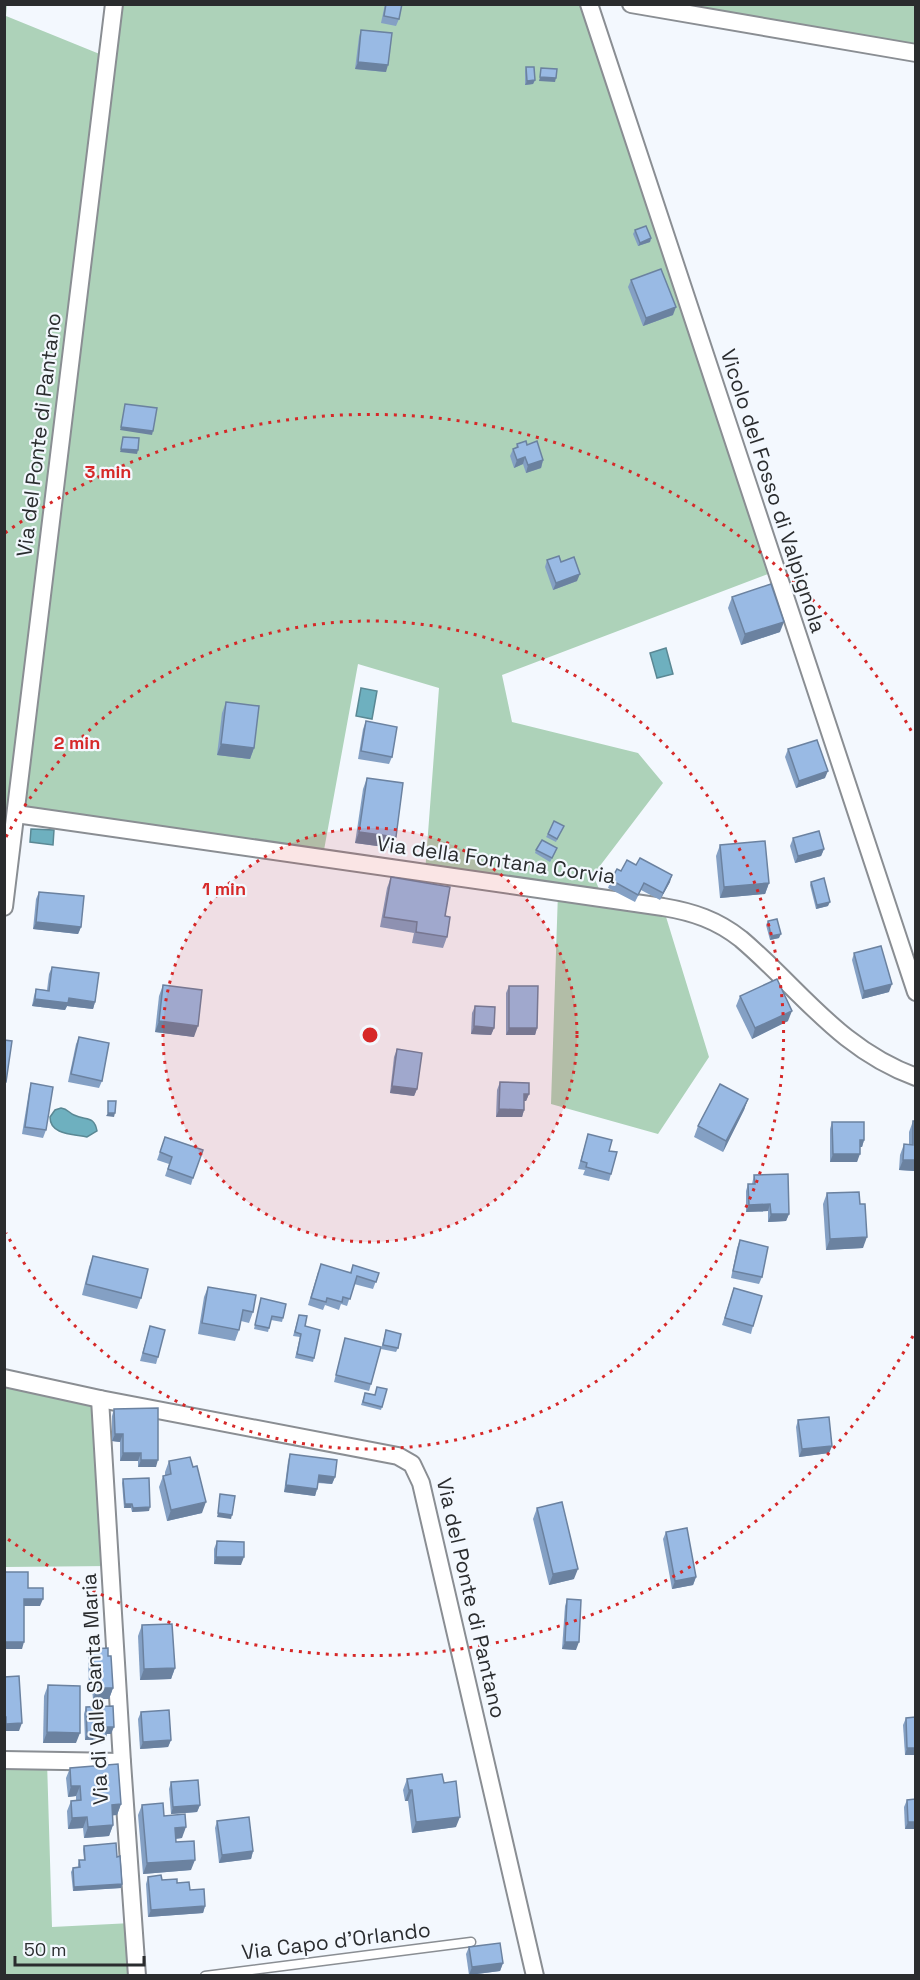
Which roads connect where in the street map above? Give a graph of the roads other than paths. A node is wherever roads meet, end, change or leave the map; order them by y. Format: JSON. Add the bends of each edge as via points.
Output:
{"nodes":[{"id":1,"x":114,"y":4,"type":"edge"},
{"id":2,"x":589,"y":4,"type":"edge"},
{"id":3,"x":631,"y":4,"type":"edge"},
{"id":4,"x":915,"y":53,"type":"edge"},
{"id":5,"x":16,"y":814,"type":"junction"},
{"id":6,"x":4,"y":907,"type":"edge"},
{"id":7,"x":915,"y":992,"type":"edge"},
{"id":8,"x":915,"y":1077,"type":"edge"},
{"id":9,"x":4,"y":1378,"type":"edge"},
{"id":10,"x":100,"y":1399,"type":"junction"},
{"id":11,"x":4,"y":1760,"type":"edge"},
{"id":12,"x":122,"y":1762,"type":"junction"},
{"id":13,"x":471,"y":1942,"type":"dead end"},
{"id":14,"x":137,"y":1976,"type":"edge"},
{"id":15,"x":206,"y":1976,"type":"edge"},
{"id":16,"x":535,"y":1976,"type":"edge"}],
"edges":[{"from":1,"to":5,"type":"street","name":"Via del Ponte di Pantano"},
{"from":2,"to":7,"type":"street","name":"Vicolo del Fosso di Valpignola"},
{"from":3,"to":4,"type":"street"},
{"from":5,"to":6,"type":"street","name":"Via del Ponte di Pantano"},
{"from":5,"to":8,"type":"street","name":"Via della Fontana Corvia","via":[[697,914],[741,939],[857,1047]]},
{"from":9,"to":10,"type":"street","name":"Via del Ponte di Pantano"},
{"from":10,"to":12,"type":"street","name":"Via di Valle Santa Maria"},
{"from":10,"to":16,"type":"street","name":"Via del Ponte di Pantano","via":[[398,1456],[412,1464],[421,1483]]},
{"from":11,"to":12,"type":"street"},
{"from":12,"to":14,"type":"street","name":"Via di Valle Santa Maria"},
{"from":13,"to":15,"type":"lane","name":"Via Capo d'Orlando"}]}
